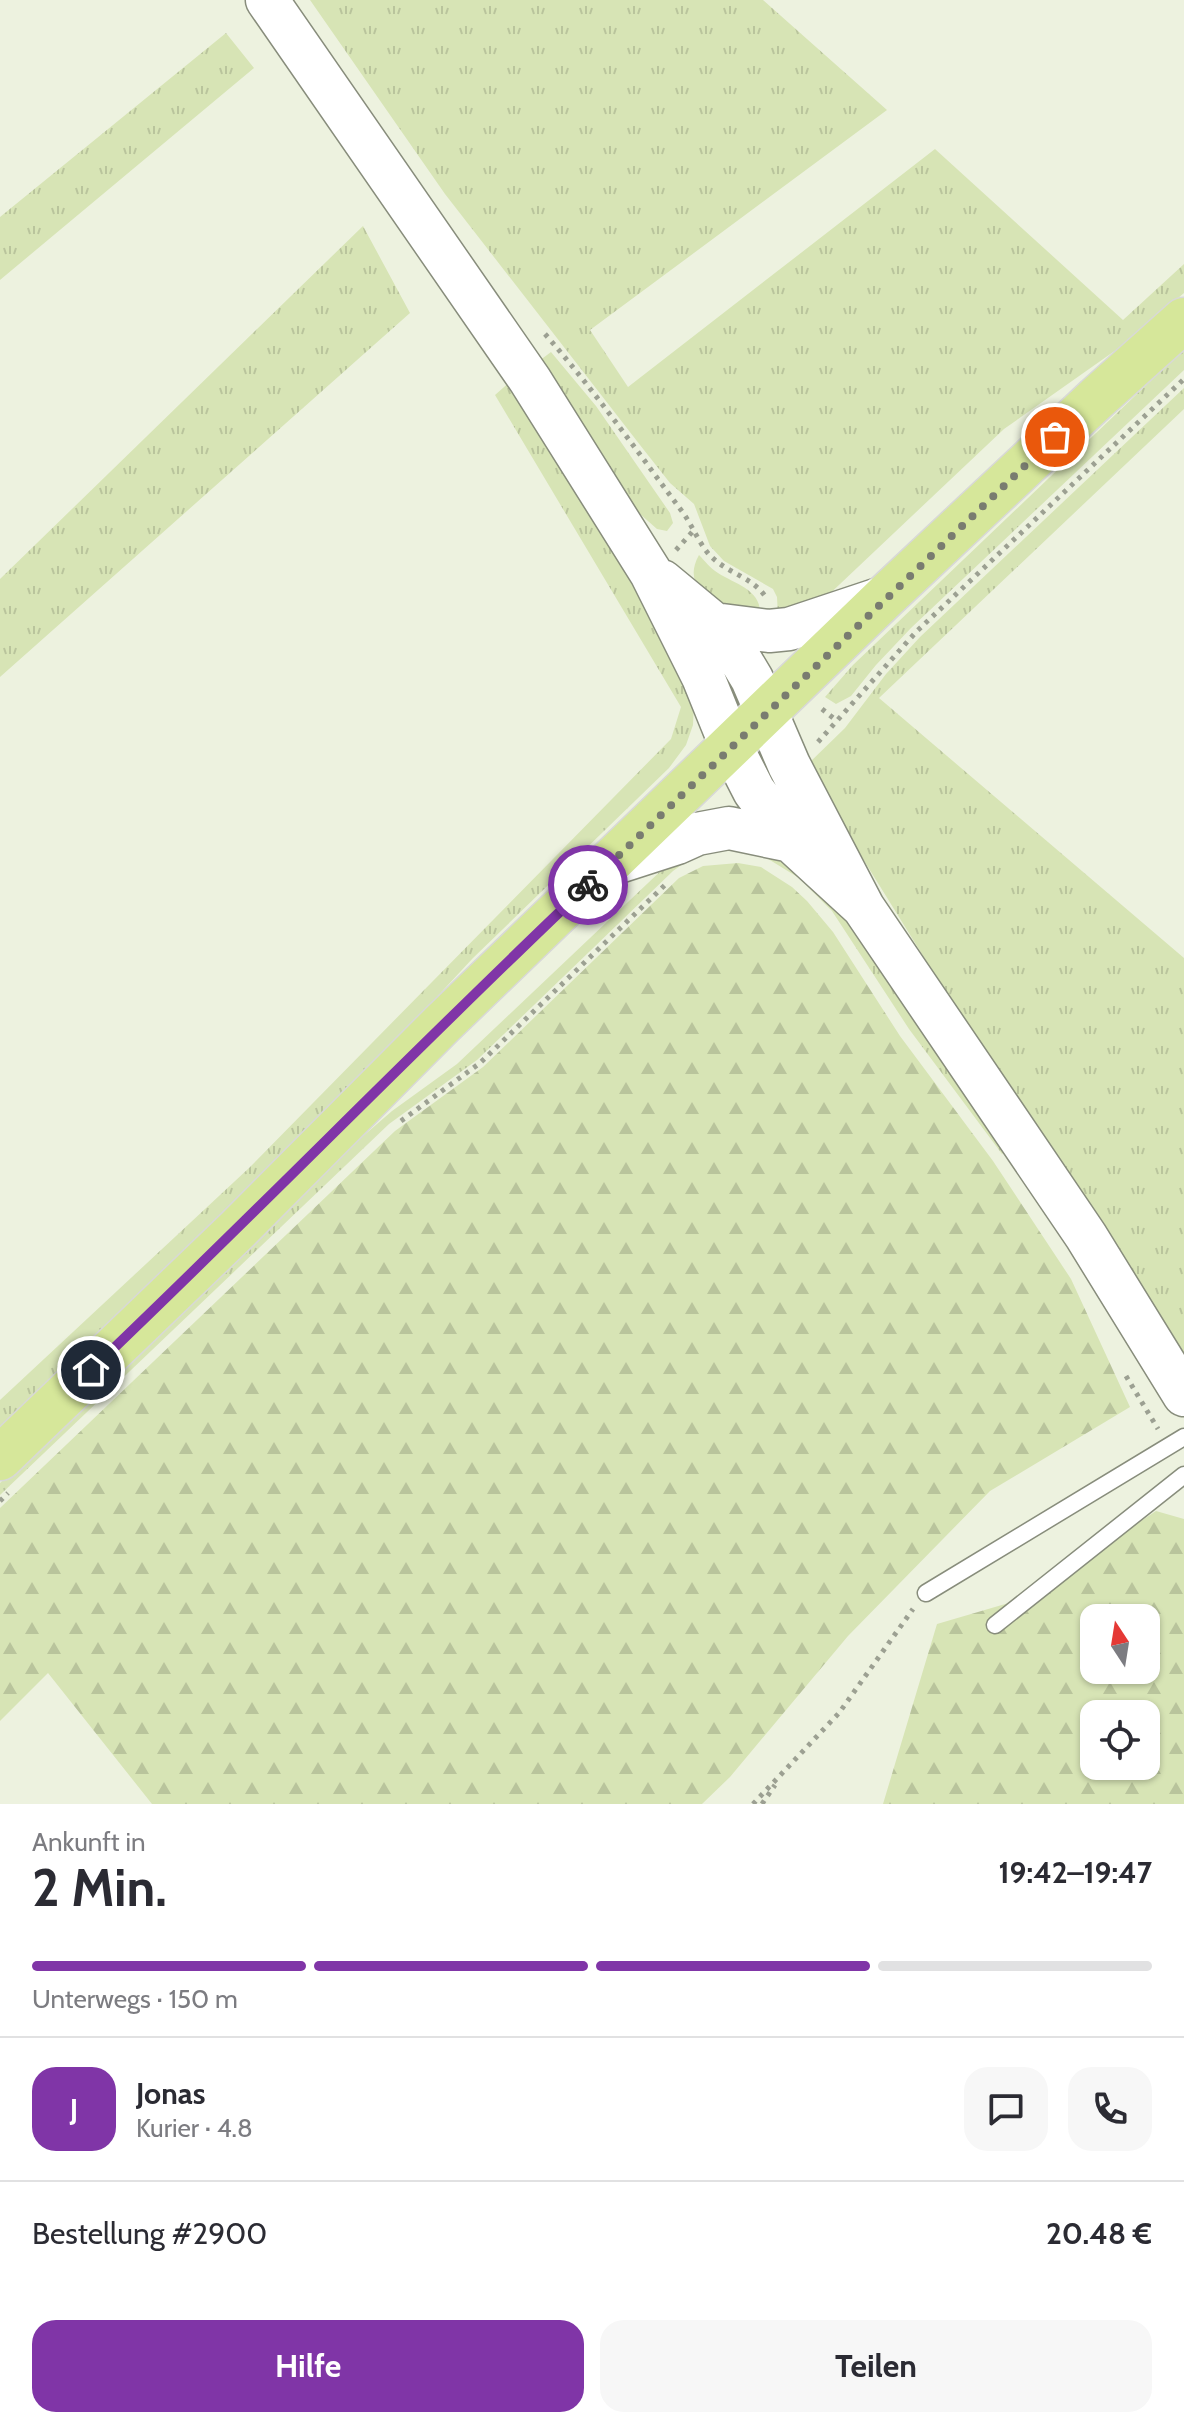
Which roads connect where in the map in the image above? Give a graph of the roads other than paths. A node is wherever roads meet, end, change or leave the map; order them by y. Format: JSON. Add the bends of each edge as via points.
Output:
{"nodes":[{"id":1,"x":267,"y":0,"type":"edge"},
{"id":2,"x":1184,"y":320,"type":"edge"},
{"id":3,"x":651,"y":573,"type":"junction"},
{"id":4,"x":885,"y":597,"type":"junction"},
{"id":5,"x":714,"y":624,"type":"junction"},
{"id":6,"x":766,"y":712,"type":"junction"},
{"id":7,"x":731,"y":746,"type":"junction"},
{"id":8,"x":791,"y":841,"type":"junction"},
{"id":9,"x":609,"y":865,"type":"junction"},
{"id":10,"x":863,"y":907,"type":"junction"},
{"id":11,"x":1184,"y":1395,"type":"edge"},
{"id":12,"x":1184,"y":1437,"type":"edge"},
{"id":13,"x":6,"y":1474,"type":"edge"},
{"id":14,"x":1184,"y":1475,"type":"edge"},
{"id":15,"x":926,"y":1593,"type":"road end"},
{"id":16,"x":995,"y":1625,"type":"dead end"}],
"edges":[{"from":1,"to":3,"type":"street","via":[[524,372]]},
{"from":2,"to":4,"type":"main road"},
{"from":3,"to":5,"type":"street"},
{"from":3,"to":7,"type":"street"},
{"from":4,"to":5,"type":"street","via":[[789,629]]},
{"from":4,"to":6,"type":"main road"},
{"from":5,"to":6,"type":"street","via":[[752,679]]},
{"from":6,"to":7,"type":"main road"},
{"from":6,"to":10,"type":"street"},
{"from":7,"to":8,"type":"street","via":[[754,791]]},
{"from":7,"to":9,"type":"main road"},
{"from":8,"to":9,"type":"street","via":[[719,829]]},
{"from":8,"to":10,"type":"street"},
{"from":9,"to":13,"type":"main road","via":[[442,1024]]},
{"from":10,"to":11,"type":"street","via":[[1086,1236]]},
{"from":12,"to":15,"type":"lane"},
{"from":14,"to":16,"type":"lane"}]}
